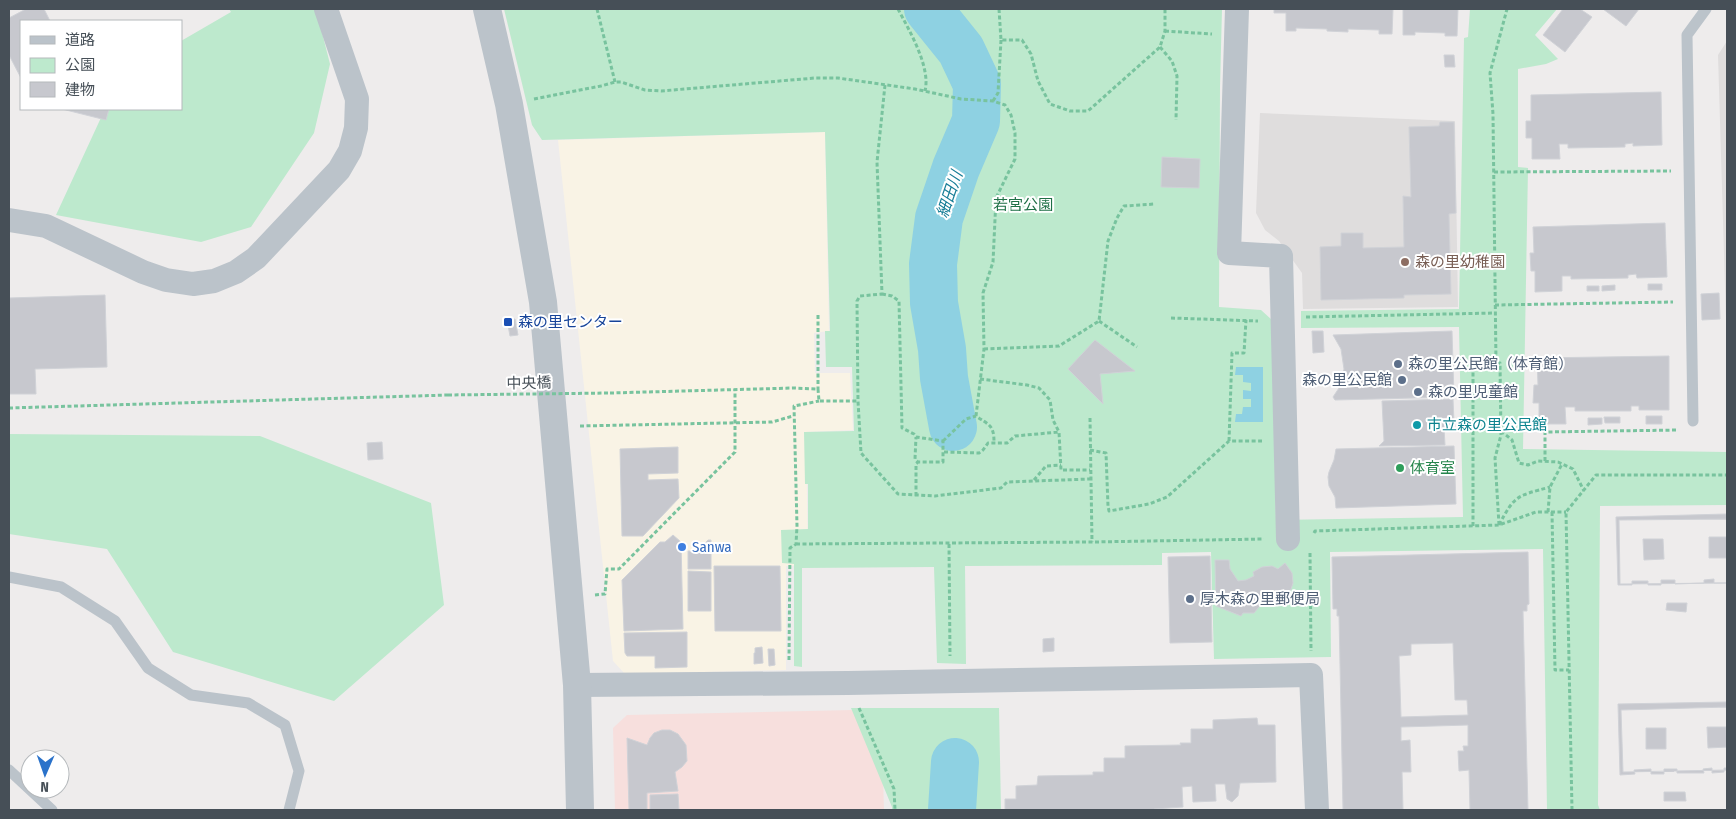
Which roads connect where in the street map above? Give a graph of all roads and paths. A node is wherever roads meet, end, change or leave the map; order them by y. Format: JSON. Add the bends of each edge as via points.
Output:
{"nodes":[{"id":1,"x":326,"y":9,"type":"edge"},
{"id":2,"x":487,"y":9,"type":"edge"},
{"id":3,"x":597,"y":9,"type":"edge"},
{"id":4,"x":898,"y":9,"type":"edge"},
{"id":5,"x":999,"y":9,"type":"edge"},
{"id":6,"x":1165,"y":9,"type":"edge"},
{"id":7,"x":1237,"y":9,"type":"edge"},
{"id":8,"x":1507,"y":9,"type":"edge"},
{"id":9,"x":1706,"y":9,"type":"edge"},
{"id":10,"x":1165,"y":30,"type":"junction"},
{"id":11,"x":1236,"y":36,"type":"junction"},
{"id":12,"x":1001,"y":40,"type":"junction"},
{"id":13,"x":1160,"y":47,"type":"junction"},
{"id":14,"x":615,"y":82,"type":"junction"},
{"id":15,"x":885,"y":85,"type":"junction"},
{"id":16,"x":925,"y":91,"type":"junction"},
{"id":17,"x":992,"y":101,"type":"junction"},
{"id":18,"x":509,"y":104,"type":"junction"},
{"id":19,"x":1176,"y":120,"type":"dead end"},
{"id":20,"x":1689,"y":171,"type":"junction"},
{"id":21,"x":1494,"y":172,"type":"junction"},
{"id":22,"x":1155,"y":204,"type":"dead end"},
{"id":23,"x":9,"y":220,"type":"edge"},
{"id":24,"x":882,"y":294,"type":"junction"},
{"id":25,"x":1691,"y":302,"type":"junction"},
{"id":26,"x":1495,"y":305,"type":"junction"},
{"id":27,"x":1496,"y":313,"type":"junction"},
{"id":28,"x":818,"y":315,"type":"dead end"},
{"id":29,"x":1171,"y":318,"type":"dead end"},
{"id":30,"x":1100,"y":320,"type":"junction"},
{"id":31,"x":1246,"y":320,"type":"junction"},
{"id":32,"x":1281,"y":320,"type":"junction"},
{"id":33,"x":1137,"y":347,"type":"dead end"},
{"id":34,"x":984,"y":349,"type":"junction"},
{"id":35,"x":1496,"y":363,"type":"junction"},
{"id":36,"x":980,"y":379,"type":"junction"},
{"id":37,"x":737,"y":389,"type":"junction"},
{"id":38,"x":818,"y":389,"type":"junction"},
{"id":39,"x":819,"y":401,"type":"junction"},
{"id":40,"x":858,"y":401,"type":"junction"},
{"id":41,"x":9,"y":408,"type":"edge"},
{"id":42,"x":793,"y":416,"type":"junction"},
{"id":43,"x":976,"y":416,"type":"junction"},
{"id":44,"x":1090,"y":418,"type":"dead end"},
{"id":45,"x":1693,"y":421,"type":"joint"},
{"id":46,"x":554,"y":427,"type":"junction"},
{"id":47,"x":1501,"y":431,"type":"junction"},
{"id":48,"x":1059,"y":432,"type":"junction"},
{"id":49,"x":916,"y":437,"type":"junction"},
{"id":50,"x":943,"y":441,"type":"junction"},
{"id":51,"x":1229,"y":441,"type":"junction"},
{"id":52,"x":994,"y":442,"type":"junction"},
{"id":53,"x":1285,"y":442,"type":"junction"},
{"id":54,"x":1090,"y":450,"type":"junction"},
{"id":55,"x":944,"y":452,"type":"junction"},
{"id":56,"x":1545,"y":461,"type":"junction"},
{"id":57,"x":918,"y":462,"type":"junction"},
{"id":58,"x":1562,"y":464,"type":"junction"},
{"id":59,"x":1061,"y":465,"type":"junction"},
{"id":60,"x":1090,"y":470,"type":"junction"},
{"id":61,"x":1727,"y":475,"type":"edge"},
{"id":62,"x":1090,"y":478,"type":"junction"},
{"id":63,"x":1034,"y":480,"type":"junction"},
{"id":64,"x":1550,"y":487,"type":"junction"},
{"id":65,"x":1584,"y":490,"type":"junction"},
{"id":66,"x":916,"y":496,"type":"junction"},
{"id":67,"x":1550,"y":512,"type":"junction"},
{"id":68,"x":1566,"y":512,"type":"junction"},
{"id":69,"x":1499,"y":525,"type":"junction"},
{"id":70,"x":1473,"y":526,"type":"junction"},
{"id":71,"x":1298,"y":539,"type":"junction"},
{"id":72,"x":1092,"y":542,"type":"junction"},
{"id":73,"x":796,"y":544,"type":"junction"},
{"id":74,"x":949,"y":544,"type":"junction"},
{"id":75,"x":9,"y":578,"type":"edge"},
{"id":76,"x":595,"y":595,"type":"dead end"},
{"id":77,"x":950,"y":662,"type":"dead end"},
{"id":78,"x":1570,"y":670,"type":"junction"},
{"id":79,"x":1311,"y":674,"type":"junction"},
{"id":80,"x":789,"y":683,"type":"junction"},
{"id":81,"x":848,"y":683,"type":"junction"},
{"id":82,"x":577,"y":685,"type":"junction"},
{"id":83,"x":9,"y":770,"type":"edge"},
{"id":84,"x":52,"y":810,"type":"edge"},
{"id":85,"x":289,"y":810,"type":"edge"},
{"id":86,"x":580,"y":810,"type":"edge"},
{"id":87,"x":895,"y":810,"type":"edge"},
{"id":88,"x":1318,"y":810,"type":"edge"},
{"id":89,"x":1572,"y":810,"type":"edge"}],
"edges":[{"from":1,"to":23,"type":"street","via":[[357,99],[356,128],[350,151],[339,170],[256,258],[236,272],[214,281],[193,284],[166,280],[46,226]]},
{"from":2,"to":18,"type":"street"},
{"from":3,"to":14,"type":"path"},
{"from":4,"to":16,"type":"path","via":[[914,39],[925,72]]},
{"from":5,"to":12,"type":"path"},
{"from":6,"to":10,"type":"path"},
{"from":7,"to":11,"type":"street"},
{"from":8,"to":21,"type":"path","via":[[1490,73]]},
{"from":9,"to":20,"type":"lane","via":[[1687,35]]},
{"from":10,"to":11,"type":"path"},
{"from":10,"to":13,"type":"path"},
{"from":11,"to":32,"type":"street","via":[[1228,253],[1281,256]]},
{"from":12,"to":13,"type":"path","via":[[1022,40],[1031,54],[1038,81],[1050,104],[1070,111],[1088,110]]},
{"from":12,"to":17,"type":"path","via":[[998,94]]},
{"from":13,"to":19,"type":"path","via":[[1172,61],[1177,76]]},
{"from":14,"to":15,"type":"path","via":[[661,91],[815,78]]},
{"from":14,"to":18,"type":"path"},
{"from":15,"to":16,"type":"path"},
{"from":15,"to":24,"type":"path","via":[[877,162]]},
{"from":16,"to":17,"type":"path","via":[[961,99]]},
{"from":17,"to":34,"type":"path","via":[[1004,105],[1011,115],[1015,159],[996,198],[993,262],[983,292]]},
{"from":18,"to":46,"type":"street","via":[[543,302]]},
{"from":20,"to":21,"type":"path"},
{"from":20,"to":25,"type":"lane"},
{"from":21,"to":26,"type":"path"},
{"from":22,"to":30,"type":"path","via":[[1124,206],[1117,218],[1108,241]]},
{"from":24,"to":40,"type":"path","via":[[860,296],[857,301]]},
{"from":24,"to":49,"type":"path","via":[[899,301],[902,428]]},
{"from":25,"to":26,"type":"path"},
{"from":25,"to":45,"type":"lane"},
{"from":26,"to":27,"type":"path"},
{"from":27,"to":32,"type":"path"},
{"from":27,"to":35,"type":"path"},
{"from":28,"to":38,"type":"path"},
{"from":29,"to":31,"type":"path"},
{"from":30,"to":33,"type":"path"},
{"from":30,"to":34,"type":"path","via":[[1059,346]]},
{"from":31,"to":32,"type":"path"},
{"from":31,"to":51,"type":"path","via":[[1244,353],[1232,353]]},
{"from":32,"to":53,"type":"street"},
{"from":34,"to":36,"type":"path"},
{"from":35,"to":47,"type":"path","via":[[1500,363]]},
{"from":35,"to":70,"type":"path","via":[[1473,363]]},
{"from":36,"to":43,"type":"path"},
{"from":36,"to":48,"type":"path","via":[[1040,388],[1050,400],[1053,420]]},
{"from":37,"to":38,"type":"path","name":"中央橋"},
{"from":37,"to":41,"type":"path","name":"中央橋","bridge":true},
{"from":37,"to":76,"type":"path","bridge":true,"via":[[736,452],[619,570],[607,570],[605,594]]},
{"from":38,"to":39,"type":"path"},
{"from":39,"to":40,"type":"path"},
{"from":39,"to":42,"type":"path","via":[[794,406]]},
{"from":40,"to":66,"type":"path","via":[[861,453],[898,494]]},
{"from":42,"to":46,"type":"path","via":[[755,423]]},
{"from":42,"to":73,"type":"path"},
{"from":43,"to":50,"type":"path","via":[[966,419]]},
{"from":43,"to":52,"type":"path","via":[[991,426]]},
{"from":44,"to":54,"type":"path"},
{"from":45,"to":56,"type":"path","via":[[1682,430],[1545,432]]},
{"from":46,"to":82,"type":"street"},
{"from":47,"to":56,"type":"path","via":[[1512,440],[1519,463],[1528,465]]},
{"from":47,"to":69,"type":"path","via":[[1495,458]]},
{"from":48,"to":52,"type":"path","via":[[1015,436],[1007,442]]},
{"from":48,"to":59,"type":"path"},
{"from":49,"to":50,"type":"path"},
{"from":49,"to":57,"type":"path","via":[[915,459]]},
{"from":50,"to":55,"type":"path"},
{"from":51,"to":53,"type":"path"},
{"from":51,"to":54,"type":"path","via":[[1167,497],[1149,504],[1109,511],[1106,452]]},
{"from":52,"to":55,"type":"path","via":[[988,443],[979,453]]},
{"from":53,"to":71,"type":"street"},
{"from":54,"to":60,"type":"path"},
{"from":55,"to":57,"type":"path","via":[[943,462]]},
{"from":56,"to":58,"type":"path"},
{"from":57,"to":66,"type":"path"},
{"from":58,"to":64,"type":"path"},
{"from":58,"to":65,"type":"path","via":[[1573,469]]},
{"from":59,"to":60,"type":"path","via":[[1061,470]]},
{"from":59,"to":63,"type":"path","via":[[1046,466]]},
{"from":60,"to":62,"type":"path"},
{"from":61,"to":65,"type":"path","via":[[1596,475]]},
{"from":62,"to":63,"type":"path"},
{"from":62,"to":72,"type":"path"},
{"from":63,"to":66,"type":"path","via":[[1007,482],[1002,488],[973,490],[964,494]]},
{"from":64,"to":67,"type":"path"},
{"from":64,"to":69,"type":"path","via":[[1515,499]]},
{"from":65,"to":68,"type":"path"},
{"from":67,"to":68,"type":"path"},
{"from":67,"to":69,"type":"path","via":[[1536,512]]},
{"from":67,"to":78,"type":"path","via":[[1555,670]]},
{"from":68,"to":78,"type":"path"},
{"from":69,"to":70,"type":"path"},
{"from":70,"to":71,"type":"path","via":[[1315,531]]},
{"from":71,"to":72,"type":"path"},
{"from":71,"to":79,"type":"path"},
{"from":72,"to":74,"type":"path"},
{"from":73,"to":74,"type":"path"},
{"from":73,"to":80,"type":"path","via":[[790,548]]},
{"from":74,"to":77,"type":"path"},
{"from":75,"to":85,"type":"lane","via":[[61,587],[115,622],[148,668],[191,694],[248,704],[285,725],[299,770]]},
{"from":78,"to":89,"type":"path"},
{"from":79,"to":81,"type":"street"},
{"from":79,"to":88,"type":"street"},
{"from":80,"to":81,"type":"street"},
{"from":80,"to":82,"type":"street"},
{"from":81,"to":87,"type":"path","via":[[894,789]]},
{"from":82,"to":86,"type":"street"},
{"from":83,"to":84,"type":"lane"}]}
